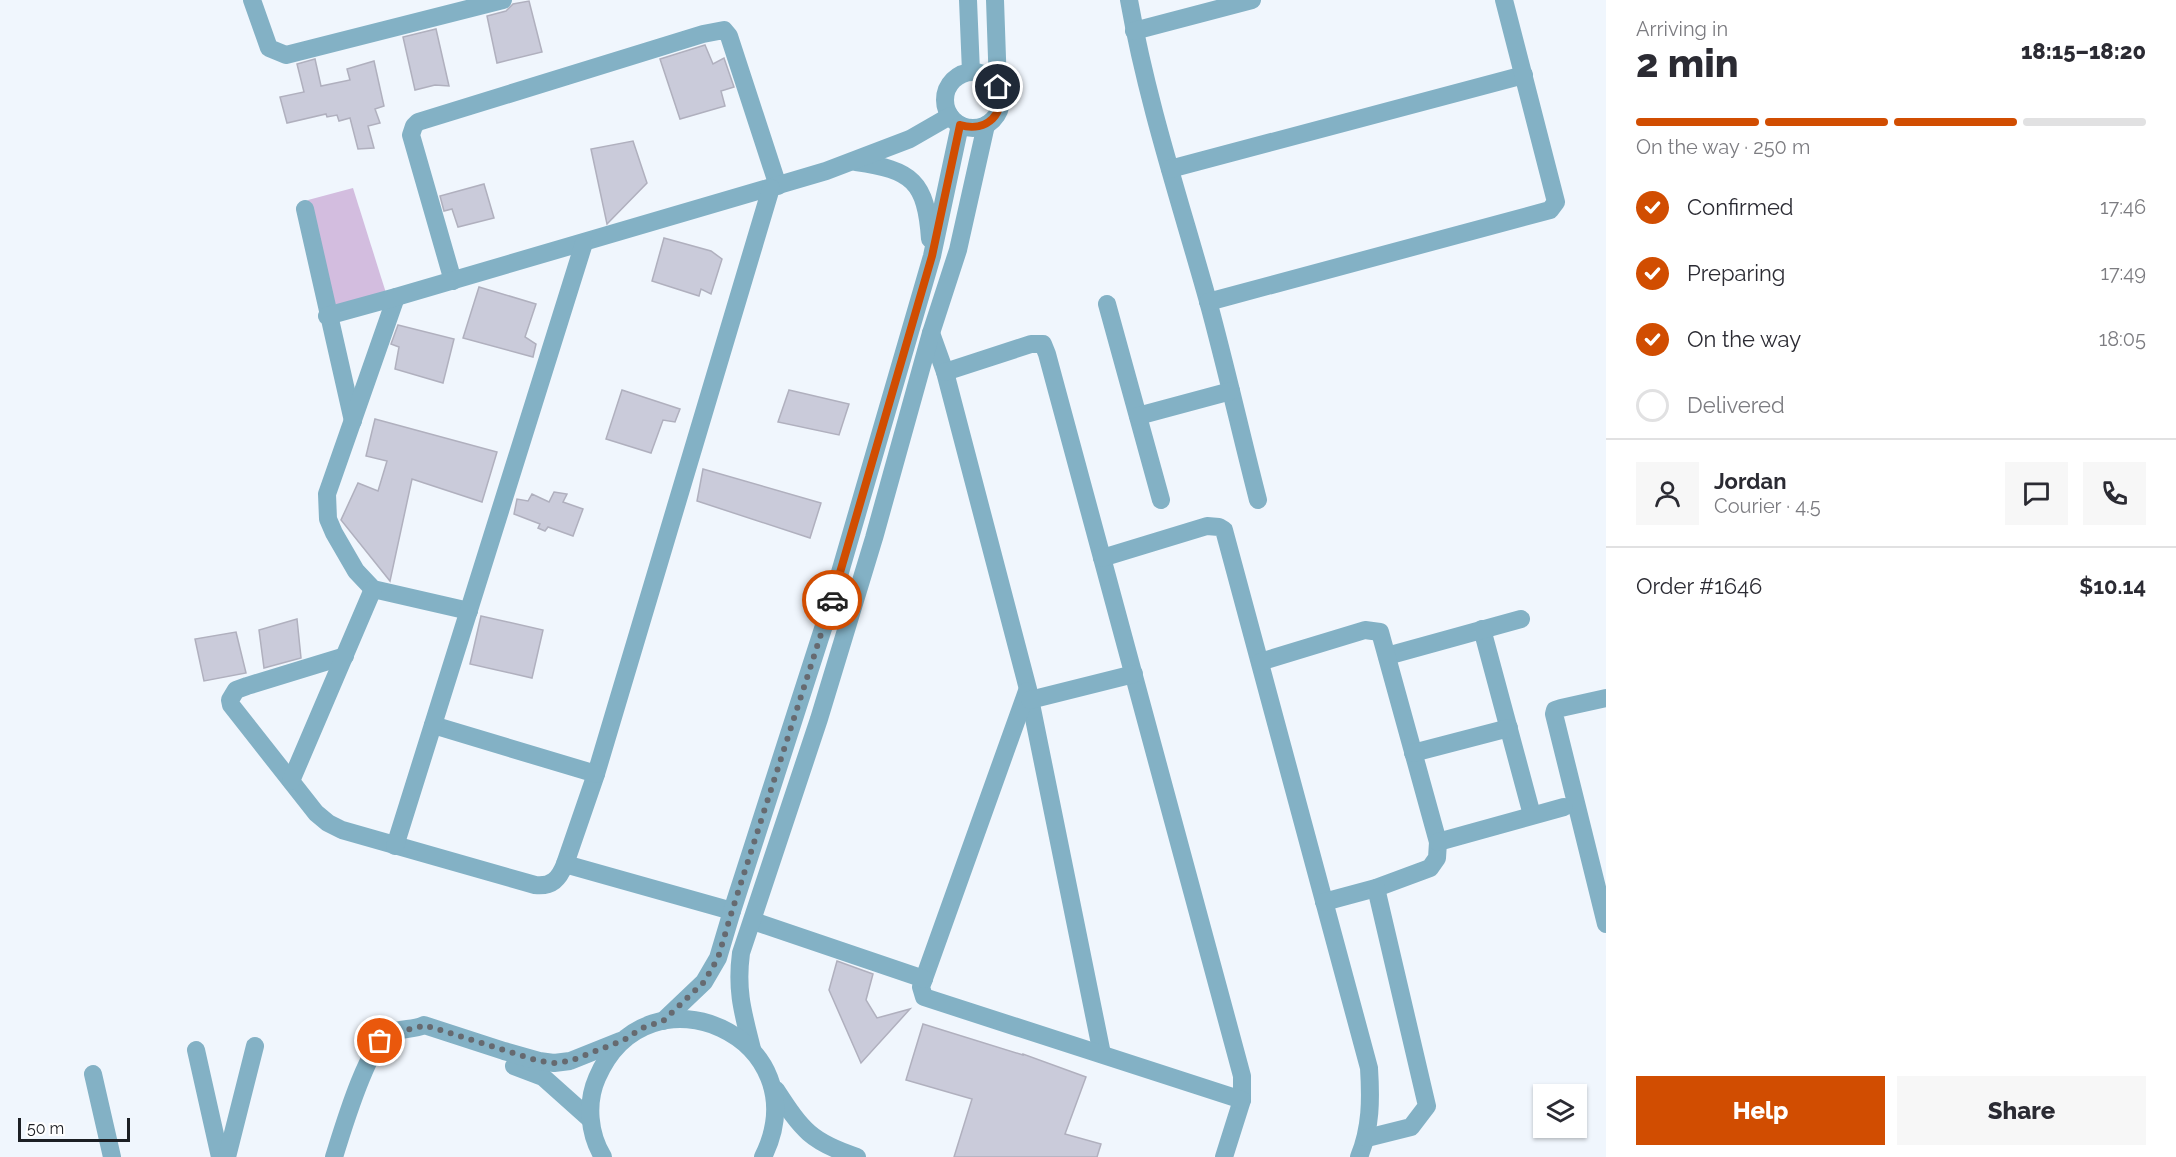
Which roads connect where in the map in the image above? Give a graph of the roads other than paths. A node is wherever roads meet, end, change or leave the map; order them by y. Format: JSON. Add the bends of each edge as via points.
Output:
{"nodes":[{"id":1,"x":252,"y":0,"type":"edge"},
{"id":2,"x":503,"y":0,"type":"edge"},
{"id":3,"x":968,"y":0,"type":"edge"},
{"id":4,"x":996,"y":0,"type":"edge"},
{"id":5,"x":1129,"y":0,"type":"edge"},
{"id":6,"x":1252,"y":0,"type":"edge"},
{"id":7,"x":1504,"y":0,"type":"edge"},
{"id":8,"x":1134,"y":31,"type":"junction"},
{"id":9,"x":971,"y":72,"type":"junction"},
{"id":10,"x":1524,"y":75,"type":"junction"},
{"id":11,"x":998,"y":87,"type":"junction"},
{"id":12,"x":955,"y":120,"type":"junction"},
{"id":13,"x":986,"y":125,"type":"junction"},
{"id":14,"x":854,"y":162,"type":"junction"},
{"id":15,"x":1170,"y":169,"type":"junction"},
{"id":16,"x":774,"y":187,"type":"junction"},
{"id":17,"x":305,"y":209,"type":"dead end"},
{"id":18,"x":584,"y":243,"type":"junction"},
{"id":19,"x":933,"y":250,"type":"junction"},
{"id":20,"x":958,"y":250,"type":"junction"},
{"id":21,"x":453,"y":281,"type":"junction"},
{"id":22,"x":396,"y":297,"type":"junction"},
{"id":23,"x":1208,"y":302,"type":"junction"},
{"id":24,"x":1107,"y":304,"type":"dead end"},
{"id":25,"x":327,"y":316,"type":"junction"},
{"id":26,"x":931,"y":333,"type":"junction"},
{"id":27,"x":945,"y":372,"type":"junction"},
{"id":28,"x":1231,"y":391,"type":"junction"},
{"id":29,"x":1138,"y":416,"type":"junction"},
{"id":30,"x":353,"y":421,"type":"junction"},
{"id":31,"x":1161,"y":500,"type":"dead end"},
{"id":32,"x":1258,"y":500,"type":"dead end"},
{"id":33,"x":1102,"y":558,"type":"junction"},
{"id":34,"x":373,"y":590,"type":"junction"},
{"id":35,"x":469,"y":611,"type":"junction"},
{"id":36,"x":1521,"y":619,"type":"dead end"},
{"id":37,"x":1482,"y":629,"type":"junction"},
{"id":38,"x":345,"y":656,"type":"junction"},
{"id":39,"x":1387,"y":656,"type":"junction"},
{"id":40,"x":1260,"y":662,"type":"junction"},
{"id":41,"x":1134,"y":674,"type":"junction"},
{"id":42,"x":1029,"y":694,"type":"junction"},
{"id":43,"x":1606,"y":698,"type":"edge"},
{"id":44,"x":433,"y":725,"type":"junction"},
{"id":45,"x":1509,"y":728,"type":"junction"},
{"id":46,"x":1413,"y":753,"type":"junction"},
{"id":47,"x":596,"y":774,"type":"junction"},
{"id":48,"x":291,"y":781,"type":"junction"},
{"id":49,"x":1564,"y":807,"type":"dead end"},
{"id":50,"x":1532,"y":815,"type":"junction"},
{"id":51,"x":1438,"y":842,"type":"junction"},
{"id":52,"x":395,"y":846,"type":"junction"},
{"id":53,"x":565,"y":864,"type":"junction"},
{"id":54,"x":1376,"y":888,"type":"junction"},
{"id":55,"x":1324,"y":902,"type":"junction"},
{"id":56,"x":732,"y":911,"type":"junction"},
{"id":57,"x":1605,"y":917,"type":"edge"},
{"id":58,"x":753,"y":921,"type":"junction"},
{"id":59,"x":924,"y":979,"type":"junction"},
{"id":60,"x":663,"y":1021,"type":"junction"},
{"id":61,"x":415,"y":1030,"type":"junction"},
{"id":62,"x":624,"y":1040,"type":"junction"},
{"id":63,"x":255,"y":1046,"type":"dead end"},
{"id":64,"x":752,"y":1049,"type":"junction"},
{"id":65,"x":196,"y":1050,"type":"dead end"},
{"id":66,"x":1102,"y":1054,"type":"junction"},
{"id":67,"x":93,"y":1074,"type":"dead end"},
{"id":68,"x":772,"y":1083,"type":"junction"},
{"id":69,"x":1242,"y":1100,"type":"junction"},
{"id":70,"x":590,"y":1119,"type":"junction"},
{"id":71,"x":1367,"y":1138,"type":"junction"},
{"id":72,"x":112,"y":1157,"type":"edge"},
{"id":73,"x":220,"y":1157,"type":"edge"},
{"id":74,"x":226,"y":1157,"type":"edge"},
{"id":75,"x":334,"y":1157,"type":"edge"},
{"id":76,"x":603,"y":1157,"type":"edge"},
{"id":77,"x":764,"y":1157,"type":"edge"},
{"id":78,"x":857,"y":1157,"type":"edge"},
{"id":79,"x":1224,"y":1157,"type":"edge"},
{"id":80,"x":1359,"y":1157,"type":"edge"}],
"edges":[{"from":1,"to":2,"type":"street","via":[[269,48],[286,55]]},
{"from":3,"to":9,"type":"street"},
{"from":4,"to":11,"type":"street"},
{"from":5,"to":8,"type":"street"},
{"from":6,"to":8,"type":"street"},
{"from":7,"to":10,"type":"street"},
{"from":8,"to":15,"type":"street"},
{"from":9,"to":11,"type":"street","via":[[986,75]]},
{"from":9,"to":12,"type":"street","via":[[961,75],[948,88],[946,107]]},
{"from":10,"to":15,"type":"street"},
{"from":10,"to":23,"type":"street","via":[[1556,202],[1550,210]]},
{"from":11,"to":13,"type":"street","via":[[998,112]]},
{"from":12,"to":13,"type":"street","via":[[969,128]]},
{"from":12,"to":14,"type":"street"},
{"from":12,"to":19,"type":"street"},
{"from":13,"to":20,"type":"street"},
{"from":14,"to":16,"type":"street"},
{"from":14,"to":19,"type":"street","via":[[892,169],[914,182],[926,203]]},
{"from":15,"to":23,"type":"street"},
{"from":16,"to":18,"type":"street"},
{"from":16,"to":21,"type":"street","via":[[729,36],[724,30],[703,34],[418,122],[411,135]]},
{"from":16,"to":47,"type":"street"},
{"from":17,"to":25,"type":"street"},
{"from":18,"to":21,"type":"street"},
{"from":18,"to":35,"type":"street"},
{"from":19,"to":20,"type":"street"},
{"from":19,"to":56,"type":"street","via":[[829,610]]},
{"from":20,"to":26,"type":"street"},
{"from":21,"to":22,"type":"street"},
{"from":22,"to":25,"type":"street"},
{"from":22,"to":30,"type":"street"},
{"from":23,"to":28,"type":"street"},
{"from":24,"to":29,"type":"street"},
{"from":25,"to":30,"type":"street"},
{"from":26,"to":27,"type":"street"},
{"from":26,"to":58,"type":"street","via":[[822,708]]},
{"from":27,"to":33,"type":"street","via":[[1031,344],[1043,344]]},
{"from":27,"to":42,"type":"street"},
{"from":28,"to":29,"type":"street"},
{"from":28,"to":32,"type":"street"},
{"from":29,"to":31,"type":"street"},
{"from":30,"to":34,"type":"street","via":[[326,505],[328,519],[344,551]]},
{"from":33,"to":40,"type":"street","via":[[1208,526],[1224,530]]},
{"from":33,"to":41,"type":"street"},
{"from":34,"to":35,"type":"street"},
{"from":34,"to":38,"type":"street"},
{"from":35,"to":44,"type":"street"},
{"from":36,"to":37,"type":"street"},
{"from":37,"to":39,"type":"street"},
{"from":37,"to":45,"type":"street"},
{"from":38,"to":48,"type":"street"},
{"from":38,"to":48,"type":"street","via":[[270,678],[236,690],[231,696],[231,705]]},
{"from":39,"to":40,"type":"street","via":[[1380,632],[1365,630]]},
{"from":39,"to":46,"type":"street"},
{"from":40,"to":55,"type":"street"},
{"from":41,"to":42,"type":"street"},
{"from":41,"to":69,"type":"street","via":[[1237,1055]]},
{"from":42,"to":59,"type":"street"},
{"from":42,"to":66,"type":"street"},
{"from":43,"to":57,"type":"street","via":[[1561,708],[1554,714]]},
{"from":44,"to":47,"type":"street"},
{"from":44,"to":52,"type":"street"},
{"from":45,"to":46,"type":"street"},
{"from":45,"to":50,"type":"street"},
{"from":46,"to":51,"type":"street"},
{"from":47,"to":53,"type":"street"},
{"from":48,"to":52,"type":"street","via":[[316,813],[334,827]]},
{"from":49,"to":50,"type":"street"},
{"from":50,"to":51,"type":"street"},
{"from":51,"to":54,"type":"street","via":[[1437,858],[1430,868]]},
{"from":52,"to":53,"type":"street","via":[[542,886],[554,883]]},
{"from":53,"to":56,"type":"street"},
{"from":54,"to":55,"type":"street"},
{"from":54,"to":71,"type":"street","via":[[1427,1106],[1411,1127]]},
{"from":55,"to":71,"type":"street","via":[[1369,1068]]},
{"from":56,"to":60,"type":"street","via":[[718,958],[704,982]]},
{"from":58,"to":59,"type":"street"},
{"from":58,"to":64,"type":"street","via":[[741,953],[738,976]]},
{"from":59,"to":66,"type":"street","via":[[921,991],[931,1000]]},
{"from":60,"to":62,"type":"street"},
{"from":60,"to":64,"type":"street","via":[[695,1019],[711,1023]]},
{"from":61,"to":62,"type":"street","via":[[424,1025],[554,1063],[570,1061]]},
{"from":61,"to":70,"type":"street","via":[[419,1036],[532,1071],[556,1086]]},
{"from":61,"to":75,"type":"street","via":[[387,1034],[372,1053]]},
{"from":62,"to":70,"type":"street","via":[[611,1052],[598,1076]]},
{"from":63,"to":74,"type":"street"},
{"from":64,"to":68,"type":"street"},
{"from":65,"to":73,"type":"street"},
{"from":66,"to":69,"type":"street"},
{"from":67,"to":72,"type":"street"},
{"from":68,"to":77,"type":"street","via":[[776,1114]]},
{"from":68,"to":78,"type":"street","via":[[804,1131],[832,1149]]},
{"from":69,"to":79,"type":"street"},
{"from":70,"to":76,"type":"street"},
{"from":71,"to":80,"type":"street"}]}
